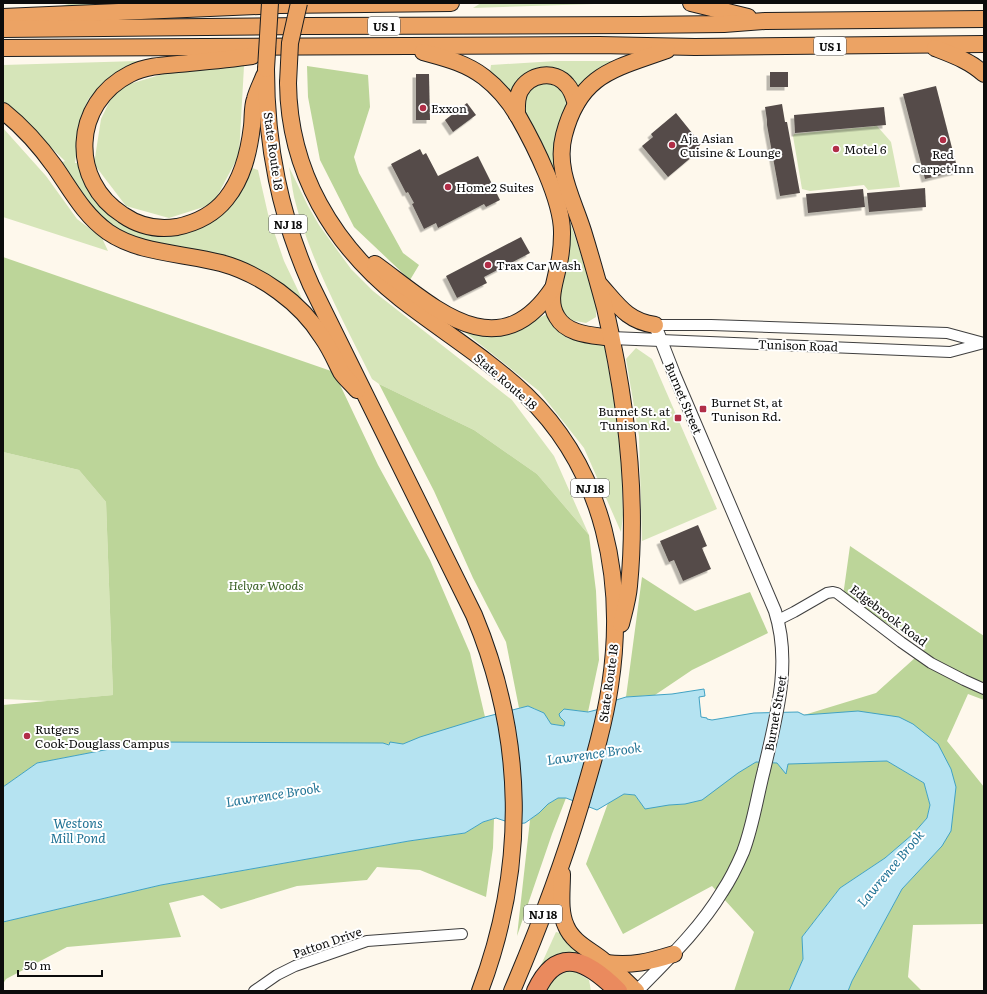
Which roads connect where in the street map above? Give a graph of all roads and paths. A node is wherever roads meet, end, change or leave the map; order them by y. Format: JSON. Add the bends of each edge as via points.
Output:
{"nodes":[{"id":1,"x":270,"y":3,"type":"edge"},
{"id":2,"x":299,"y":3,"type":"edge"},
{"id":3,"x":452,"y":3,"type":"edge"},
{"id":4,"x":691,"y":3,"type":"edge"},
{"id":5,"x":3,"y":17,"type":"edge"},
{"id":6,"x":984,"y":19,"type":"edge"},
{"id":7,"x":765,"y":21,"type":"junction"},
{"id":8,"x":3,"y":29,"type":"edge"},
{"id":9,"x":984,"y":44,"type":"edge"},
{"id":10,"x":926,"y":45,"type":"junction"},
{"id":11,"x":404,"y":46,"type":"junction"},
{"id":12,"x":677,"y":46,"type":"junction"},
{"id":13,"x":3,"y":48,"type":"edge"},
{"id":14,"x":306,"y":48,"type":"junction"},
{"id":15,"x":266,"y":69,"type":"junction"},
{"id":16,"x":984,"y":74,"type":"edge"},
{"id":17,"x":576,"y":104,"type":"junction"},
{"id":18,"x":3,"y":111,"type":"edge"},
{"id":19,"x":517,"y":115,"type":"junction"},
{"id":20,"x":343,"y":241,"type":"junction"},
{"id":21,"x":598,"y":282,"type":"junction"},
{"id":22,"x":553,"y":288,"type":"junction"},
{"id":23,"x":655,"y":325,"type":"junction"},
{"id":24,"x":793,"y":328,"type":"junction"},
{"id":25,"x":611,"y":338,"type":"junction"},
{"id":26,"x":661,"y":340,"type":"junction"},
{"id":27,"x":984,"y":343,"type":"edge"},
{"id":28,"x":793,"y":345,"type":"junction"},
{"id":29,"x":372,"y":408,"type":"junction"},
{"id":30,"x":778,"y":620,"type":"junction"},
{"id":31,"x":613,"y":665,"type":"junction"},
{"id":32,"x":984,"y":689,"type":"edge"},
{"id":33,"x":562,"y":862,"type":"junction"},
{"id":34,"x":462,"y":934,"type":"dead end"},
{"id":35,"x":674,"y":954,"type":"junction"},
{"id":36,"x":601,"y":967,"type":"junction"},
{"id":37,"x":254,"y":991,"type":"edge"},
{"id":38,"x":480,"y":991,"type":"edge"},
{"id":39,"x":512,"y":991,"type":"edge"},
{"id":40,"x":536,"y":991,"type":"edge"},
{"id":41,"x":602,"y":991,"type":"edge"},
{"id":42,"x":618,"y":991,"type":"edge"},
{"id":43,"x":636,"y":991,"type":"edge"}],
"edges":[{"from":1,"to":15,"type":"highway","name":"State Route 18","number":"NJ 18","bridge":true},
{"from":2,"to":20,"type":"highway","name":"State Route 18","number":"NJ 18","bridge":true,"via":[[290,43],[288,83],[291,125],[303,170],[314,195]]},
{"from":3,"to":5,"type":"highway","via":[[280,5]]},
{"from":4,"to":7,"type":"highway"},
{"from":6,"to":7,"type":"highway","number":"US 1"},
{"from":7,"to":8,"type":"highway","number":"US 1","via":[[632,25]]},
{"from":9,"to":10,"type":"highway","number":"US 1"},
{"from":10,"to":12,"type":"highway","number":"US 1"},
{"from":10,"to":16,"type":"highway","via":[[963,59]]},
{"from":11,"to":12,"type":"highway","number":"US 1"},
{"from":11,"to":14,"type":"highway","number":"US 1"},
{"from":11,"to":19,"type":"highway","via":[[457,61],[476,71],[498,90]]},
{"from":12,"to":17,"type":"highway","via":[[607,73],[590,86]]},
{"from":13,"to":14,"type":"highway","number":"US 1"},
{"from":14,"to":15,"type":"highway","via":[[153,67],[131,74],[118,82],[106,92],[96,106],[86,130],[86,163],[89,176],[97,190],[116,211],[144,225],[174,227],[192,223],[208,215],[227,198],[242,171],[249,149],[254,100]]},
{"from":15,"to":29,"type":"highway","name":"State Route 18","number":"NJ 18","via":[[268,126],[278,188],[288,226],[311,285]]},
{"from":17,"to":19,"type":"highway","via":[[564,81],[551,76],[538,76],[529,80],[520,92]]},
{"from":17,"to":21,"type":"highway","via":[[564,136],[561,163]]},
{"from":18,"to":29,"type":"highway","via":[[36,143],[92,219],[109,232],[137,246],[223,264],[260,279],[283,296],[314,325],[342,373]]},
{"from":19,"to":22,"type":"highway","via":[[543,167],[559,208],[562,242]]},
{"from":20,"to":22,"type":"highway","via":[[438,310],[474,327],[492,329],[517,323],[537,309]]},
{"from":20,"to":31,"type":"highway","name":"State Route 18","number":"NJ 18","via":[[390,290],[502,374],[527,396],[554,426],[570,450],[596,503],[609,551],[614,581]]},
{"from":21,"to":23,"type":"highway","via":[[628,315]]},
{"from":21,"to":25,"type":"highway"},
{"from":22,"to":25,"type":"highway","via":[[553,307],[557,317],[564,324],[580,333]]},
{"from":23,"to":24,"type":"street","name":"Tunison Road"},
{"from":23,"to":26,"type":"street","name":"Burnet Street"},
{"from":24,"to":27,"type":"street","name":"Tunison Road","via":[[947,333]]},
{"from":24,"to":28,"type":"street"},
{"from":25,"to":26,"type":"street","name":"Tunison Road"},
{"from":25,"to":31,"type":"highway","via":[[621,385],[626,427],[631,518],[629,588]]},
{"from":26,"to":28,"type":"street","name":"Tunison Road"},
{"from":26,"to":30,"type":"street","name":"Burnet Street"},
{"from":27,"to":28,"type":"street","name":"Tunison Road","via":[[950,352]]},
{"from":29,"to":38,"type":"highway","name":"State Route 18","number":"NJ 18","via":[[465,596],[482,634],[500,690],[510,745],[514,800],[512,857],[498,938]]},
{"from":30,"to":32,"type":"street","name":"Edgebrook Road","via":[[827,593],[837,593],[931,662]]},
{"from":30,"to":35,"type":"street","name":"Burnet Street","via":[[783,669],[778,709],[747,839],[737,865],[714,906]]},
{"from":31,"to":33,"type":"highway","name":"State Route 18","number":"NJ 18","via":[[596,751]]},
{"from":33,"to":36,"type":"highway","via":[[562,908],[566,926],[575,940]]},
{"from":33,"to":39,"type":"highway","name":"State Route 18","number":"NJ 18"},
{"from":34,"to":37,"type":"street","name":"Patton Drive","via":[[367,941],[295,966]]},
{"from":35,"to":36,"type":"highway","via":[[651,961]]},
{"from":35,"to":43,"type":"street","name":"Burnet Street"},
{"from":36,"to":40,"type":"highway","via":[[574,961],[563,962],[546,973]]},
{"from":36,"to":41,"type":"highway"},
{"from":36,"to":42,"type":"highway"},
{"from":36,"to":43,"type":"highway"}]}
